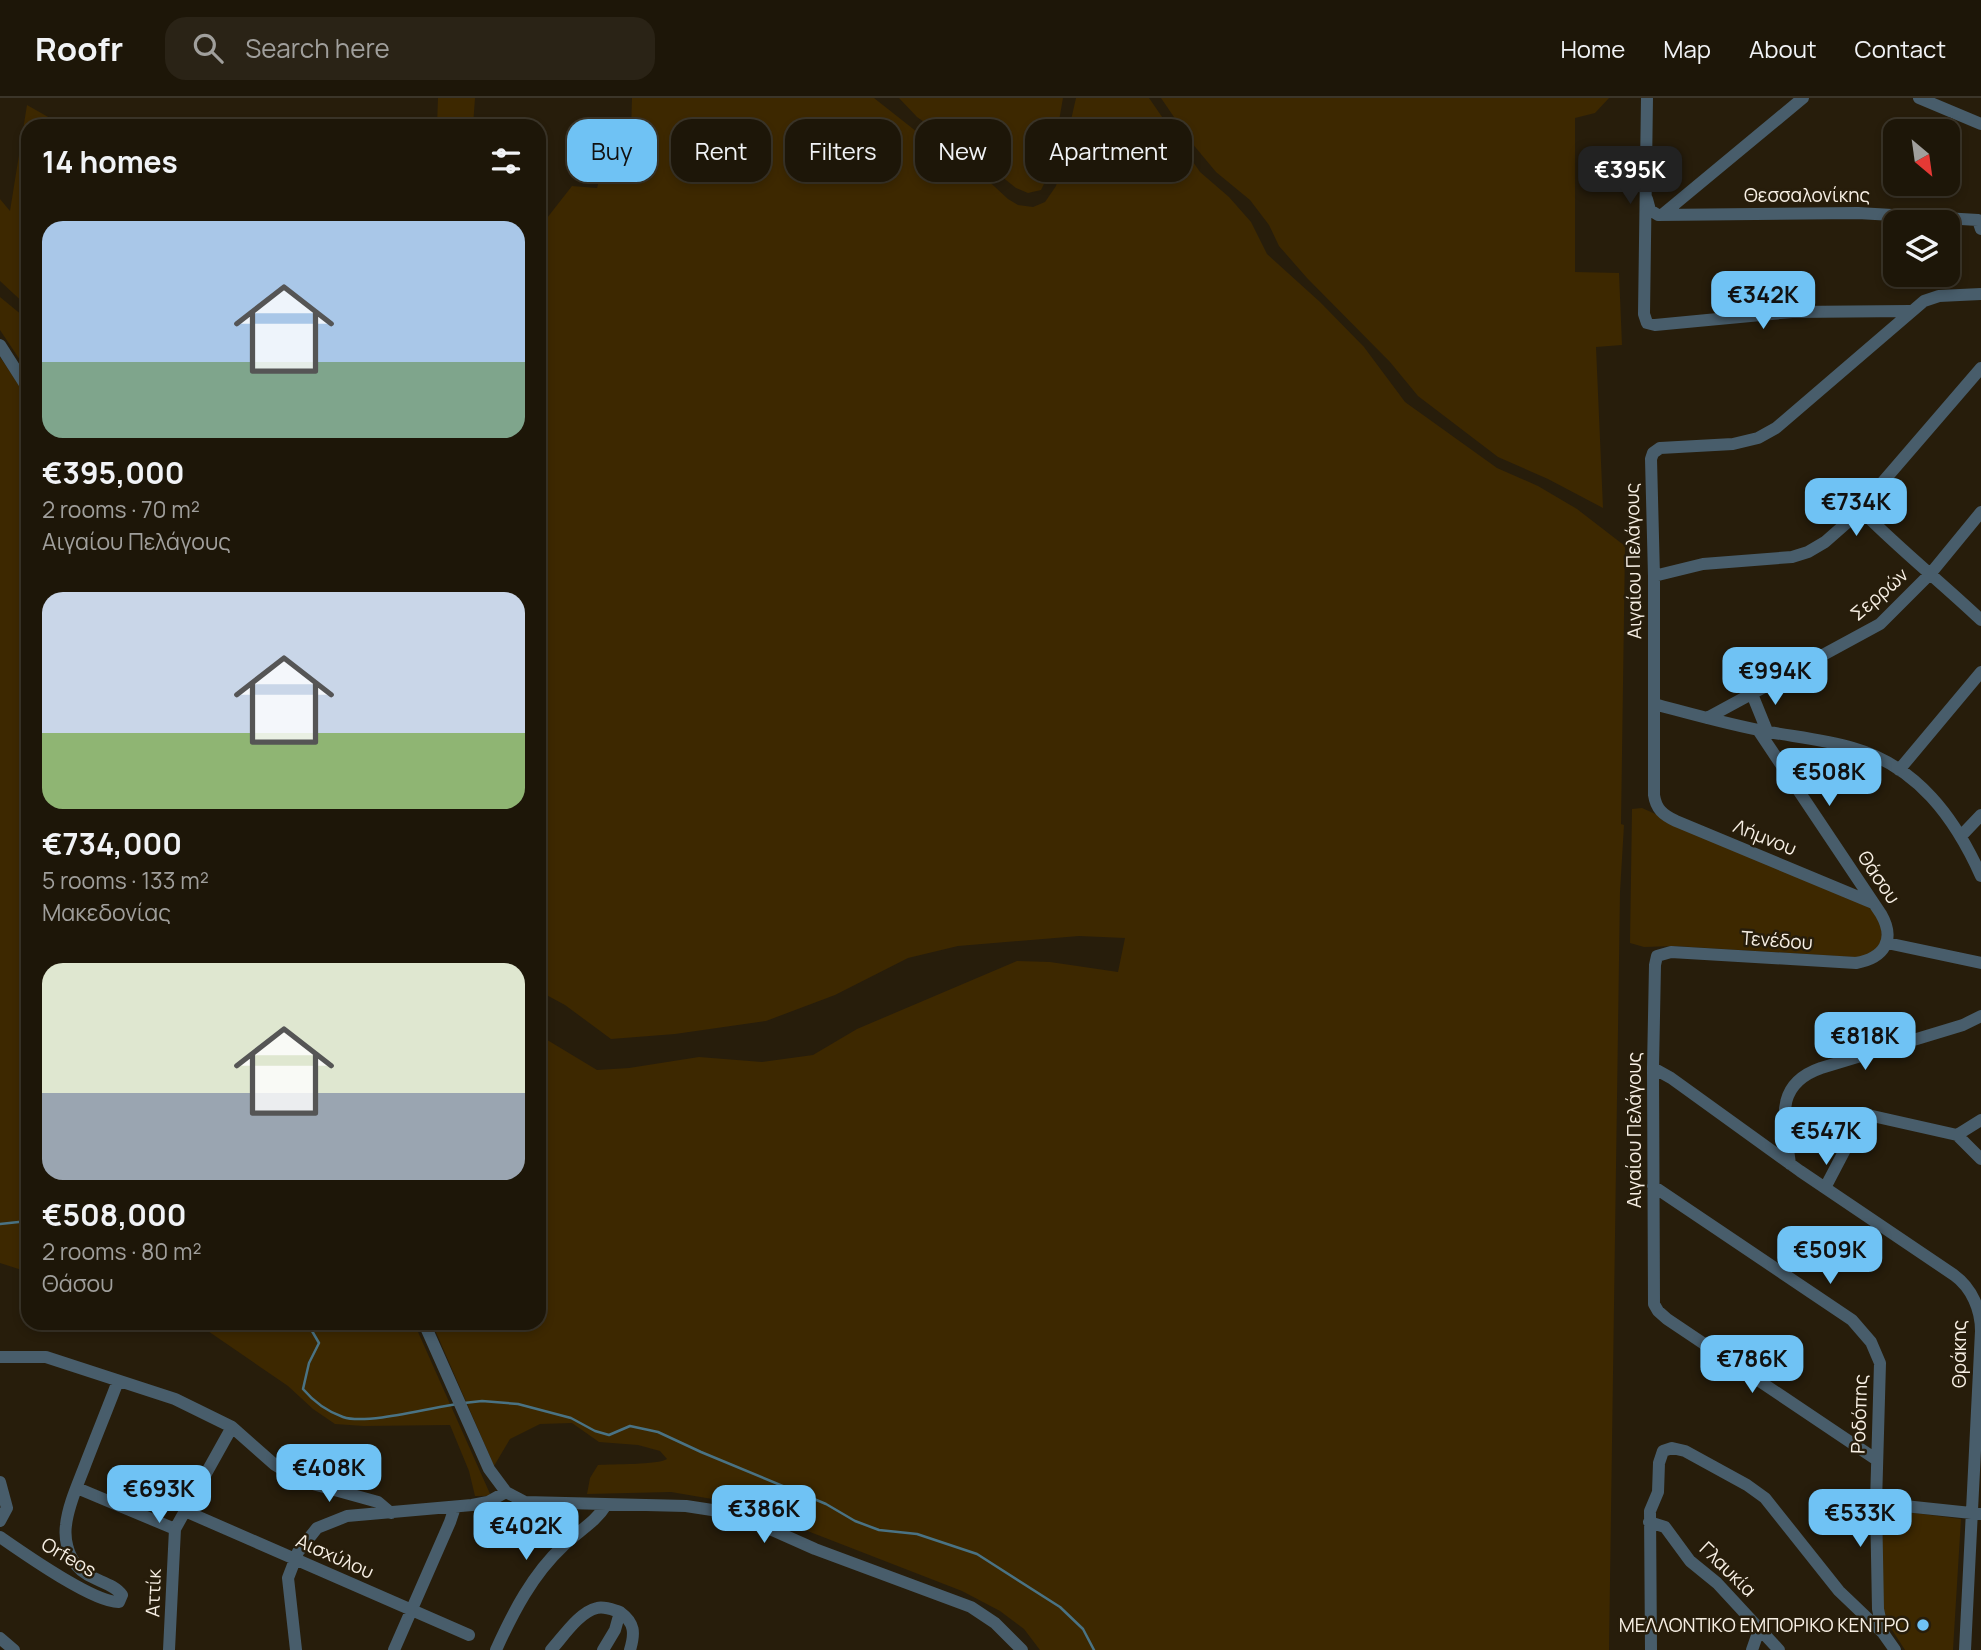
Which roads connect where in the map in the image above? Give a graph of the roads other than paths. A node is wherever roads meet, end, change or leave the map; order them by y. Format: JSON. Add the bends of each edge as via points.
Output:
{"nodes":[{"id":1,"x":1802,"y":98,"type":"edge"},
{"id":2,"x":1919,"y":98,"type":"edge"},
{"id":3,"x":1649,"y":100,"type":"edge"},
{"id":4,"x":1981,"y":124,"type":"edge"},
{"id":5,"x":1647,"y":198,"type":"junction"},
{"id":6,"x":1663,"y":215,"type":"junction"},
{"id":7,"x":1979,"y":224,"type":"edge"},
{"id":8,"x":1981,"y":294,"type":"edge"},
{"id":9,"x":1910,"y":311,"type":"junction"},
{"id":10,"x":0,"y":345,"type":"edge"},
{"id":11,"x":1981,"y":368,"type":"edge"},
{"id":12,"x":21,"y":378,"type":"edge"},
{"id":13,"x":1860,"y":509,"type":"junction"},
{"id":14,"x":1981,"y":513,"type":"edge"},
{"id":15,"x":1931,"y":573,"type":"junction"},
{"id":16,"x":1654,"y":576,"type":"junction"},
{"id":17,"x":1981,"y":620,"type":"edge"},
{"id":18,"x":1981,"y":672,"type":"edge"},
{"id":19,"x":1752,"y":694,"type":"junction"},
{"id":20,"x":1654,"y":704,"type":"junction"},
{"id":21,"x":1707,"y":718,"type":"junction"},
{"id":22,"x":1763,"y":730,"type":"junction"},
{"id":23,"x":1899,"y":769,"type":"junction"},
{"id":24,"x":1654,"y":795,"type":"joint"},
{"id":25,"x":1981,"y":815,"type":"edge"},
{"id":26,"x":1961,"y":835,"type":"junction"},
{"id":27,"x":1981,"y":876,"type":"edge"},
{"id":28,"x":1873,"y":903,"type":"junction"},
{"id":29,"x":1887,"y":943,"type":"junction"},
{"id":30,"x":1658,"y":956,"type":"joint"},
{"id":31,"x":1981,"y":963,"type":"edge"},
{"id":32,"x":1981,"y":1016,"type":"edge"},
{"id":33,"x":1653,"y":1068,"type":"junction"},
{"id":34,"x":1981,"y":1120,"type":"edge"},
{"id":35,"x":1956,"y":1135,"type":"junction"},
{"id":36,"x":1981,"y":1159,"type":"edge"},
{"id":37,"x":1790,"y":1164,"type":"junction"},
{"id":38,"x":1653,"y":1186,"type":"junction"},
{"id":39,"x":1826,"y":1186,"type":"junction"},
{"id":40,"x":1981,"y":1322,"type":"edge"},
{"id":41,"x":427,"y":1330,"type":"edge"},
{"id":42,"x":0,"y":1357,"type":"edge"},
{"id":43,"x":118,"y":1381,"type":"junction"},
{"id":44,"x":232,"y":1427,"type":"junction"},
{"id":45,"x":1877,"y":1460,"type":"junction"},
{"id":46,"x":0,"y":1482,"type":"edge"},
{"id":47,"x":77,"y":1488,"type":"junction"},
{"id":48,"x":506,"y":1492,"type":"junction"},
{"id":49,"x":1876,"y":1503,"type":"junction"},
{"id":50,"x":606,"y":1505,"type":"junction"},
{"id":51,"x":454,"y":1507,"type":"junction"},
{"id":52,"x":185,"y":1511,"type":"junction"},
{"id":53,"x":391,"y":1513,"type":"junction"},
{"id":54,"x":1977,"y":1513,"type":"edge"},
{"id":55,"x":0,"y":1521,"type":"edge"},
{"id":56,"x":1650,"y":1522,"type":"junction"},
{"id":57,"x":175,"y":1529,"type":"junction"},
{"id":58,"x":0,"y":1538,"type":"edge"},
{"id":59,"x":294,"y":1558,"type":"junction"},
{"id":60,"x":411,"y":1611,"type":"junction"},
{"id":61,"x":620,"y":1612,"type":"junction"},
{"id":62,"x":1760,"y":1627,"type":"junction"},
{"id":63,"x":1883,"y":1633,"type":"junction"},
{"id":64,"x":469,"y":1635,"type":"dead end"},
{"id":65,"x":0,"y":1638,"type":"edge"},
{"id":66,"x":14,"y":1650,"type":"edge"},
{"id":67,"x":169,"y":1650,"type":"edge"},
{"id":68,"x":296,"y":1650,"type":"edge"},
{"id":69,"x":394,"y":1650,"type":"edge"},
{"id":70,"x":496,"y":1650,"type":"edge"},
{"id":71,"x":551,"y":1650,"type":"edge"},
{"id":72,"x":603,"y":1650,"type":"edge"},
{"id":73,"x":631,"y":1650,"type":"edge"},
{"id":74,"x":1023,"y":1650,"type":"edge"},
{"id":75,"x":1651,"y":1650,"type":"edge"},
{"id":76,"x":1752,"y":1650,"type":"edge"},
{"id":77,"x":1779,"y":1650,"type":"edge"},
{"id":78,"x":1895,"y":1650,"type":"edge"},
{"id":79,"x":1965,"y":1650,"type":"edge"}],
"edges":[{"from":1,"to":6,"type":"street"},
{"from":2,"to":4,"type":"street"},
{"from":3,"to":5,"type":"street"},
{"from":5,"to":6,"type":"street","via":[[1650,210]]},
{"from":5,"to":9,"type":"street","via":[[1647,323],[1792,312]]},
{"from":6,"to":7,"type":"street","name":"Θεσσαλονίκης","via":[[1858,213]]},
{"from":8,"to":9,"type":"street","via":[[1932,297]]},
{"from":9,"to":16,"type":"street","name":"Αιγαίου Πελάγους","via":[[1776,428],[1741,443],[1666,447],[1653,453]]},
{"from":10,"to":12,"type":"street"},
{"from":11,"to":13,"type":"street"},
{"from":13,"to":15,"type":"street"},
{"from":13,"to":16,"type":"street","via":[[1831,538],[1802,554],[1703,564]]},
{"from":14,"to":15,"type":"street","name":"Σερρών"},
{"from":15,"to":17,"type":"street"},
{"from":15,"to":19,"type":"street","name":"Σερρών","via":[[1876,627]]},
{"from":16,"to":20,"type":"street","name":"Αιγαίου Πελάγους"},
{"from":18,"to":23,"type":"street"},
{"from":19,"to":21,"type":"street","name":"Σερρών"},
{"from":19,"to":22,"type":"street","name":"Θάσου"},
{"from":20,"to":21,"type":"street"},
{"from":20,"to":24,"type":"street","name":"Αιγαίου Πελάγους"},
{"from":21,"to":22,"type":"street"},
{"from":22,"to":23,"type":"street","via":[[1854,748]]},
{"from":22,"to":28,"type":"street","name":"Θάσου"},
{"from":23,"to":26,"type":"street","via":[[1936,800]]},
{"from":24,"to":28,"type":"street","name":"Λήμνου","via":[[1657,808],[1670,818]]},
{"from":25,"to":26,"type":"street"},
{"from":26,"to":27,"type":"street"},
{"from":28,"to":29,"type":"street","name":"Θάσου","via":[[1887,926]]},
{"from":29,"to":30,"type":"street","name":"Τενέδου","via":[[1877,956],[1857,963],[1671,952]]},
{"from":29,"to":31,"type":"street"},
{"from":30,"to":33,"type":"street","name":"Αιγαίου Πελάγους"},
{"from":32,"to":37,"type":"street","via":[[1814,1070],[1799,1079],[1785,1104]]},
{"from":33,"to":37,"type":"street","name":"Θράκης"},
{"from":33,"to":38,"type":"street","name":"Αιγαίου Πελάγους"},
{"from":34,"to":35,"type":"street"},
{"from":35,"to":36,"type":"street"},
{"from":35,"to":39,"type":"street","via":[[1871,1115],[1861,1120]]},
{"from":37,"to":39,"type":"street","name":"Θράκης"},
{"from":38,"to":45,"type":"street","name":"Ροδόπης","via":[[1852,1320],[1865,1334],[1880,1363]]},
{"from":38,"to":45,"type":"street","name":"Αιγαίου Πελάγους","via":[[1654,1306]]},
{"from":39,"to":40,"type":"street","name":"Θράκης","via":[[1959,1278],[1974,1299]]},
{"from":40,"to":54,"type":"street","name":"Θράκης"},
{"from":41,"to":48,"type":"street","via":[[489,1469]]},
{"from":42,"to":43,"type":"street","via":[[46,1357]]},
{"from":43,"to":44,"type":"street","via":[[175,1399]]},
{"from":43,"to":47,"type":"street"},
{"from":44,"to":52,"type":"street","name":"Αττίκ"},
{"from":44,"to":53,"type":"street","via":[[293,1476],[378,1502]]},
{"from":45,"to":49,"type":"street","name":"Ροδόπης"},
{"from":46,"to":55,"type":"street","via":[[8,1508]]},
{"from":47,"to":57,"type":"street"},
{"from":47,"to":58,"type":"street","name":"Orfeos","via":[[66,1525],[69,1552],[81,1570],[118,1590],[122,1595],[118,1602],[59,1576]]},
{"from":48,"to":50,"type":"street","via":[[525,1502]]},
{"from":48,"to":51,"type":"street","via":[[488,1502]]},
{"from":49,"to":54,"type":"street"},
{"from":49,"to":63,"type":"street","name":"Ροδόπης","via":[[1878,1613]]},
{"from":50,"to":70,"type":"street","via":[[595,1521],[542,1568]]},
{"from":50,"to":74,"type":"street","via":[[699,1508],[760,1524],[971,1607]]},
{"from":51,"to":53,"type":"street"},
{"from":51,"to":60,"type":"street"},
{"from":52,"to":57,"type":"street","name":"Αττίκ"},
{"from":52,"to":59,"type":"street","name":"Αισχύλου"},
{"from":53,"to":59,"type":"street","via":[[347,1516],[325,1524],[310,1535]]},
{"from":54,"to":79,"type":"street","name":"Θράκης"},
{"from":56,"to":62,"type":"street","name":"Γλαυκία","via":[[1665,1527],[1690,1561]]},
{"from":56,"to":63,"type":"street","via":[[1659,1460],[1664,1451],[1678,1448],[1761,1494],[1842,1595]]},
{"from":56,"to":75,"type":"street"},
{"from":57,"to":67,"type":"street","name":"Αττίκ"},
{"from":59,"to":60,"type":"street","name":"Αισχύλου"},
{"from":59,"to":68,"type":"street","via":[[288,1578]]},
{"from":60,"to":64,"type":"street","name":"Αισχύλου"},
{"from":60,"to":69,"type":"street"},
{"from":61,"to":71,"type":"street","via":[[597,1608],[586,1614]]},
{"from":61,"to":72,"type":"street"},
{"from":61,"to":73,"type":"street","via":[[634,1630]]},
{"from":62,"to":76,"type":"street"},
{"from":62,"to":77,"type":"street","name":"Γλαυκία"},
{"from":63,"to":78,"type":"street"},
{"from":65,"to":66,"type":"street"}]}
